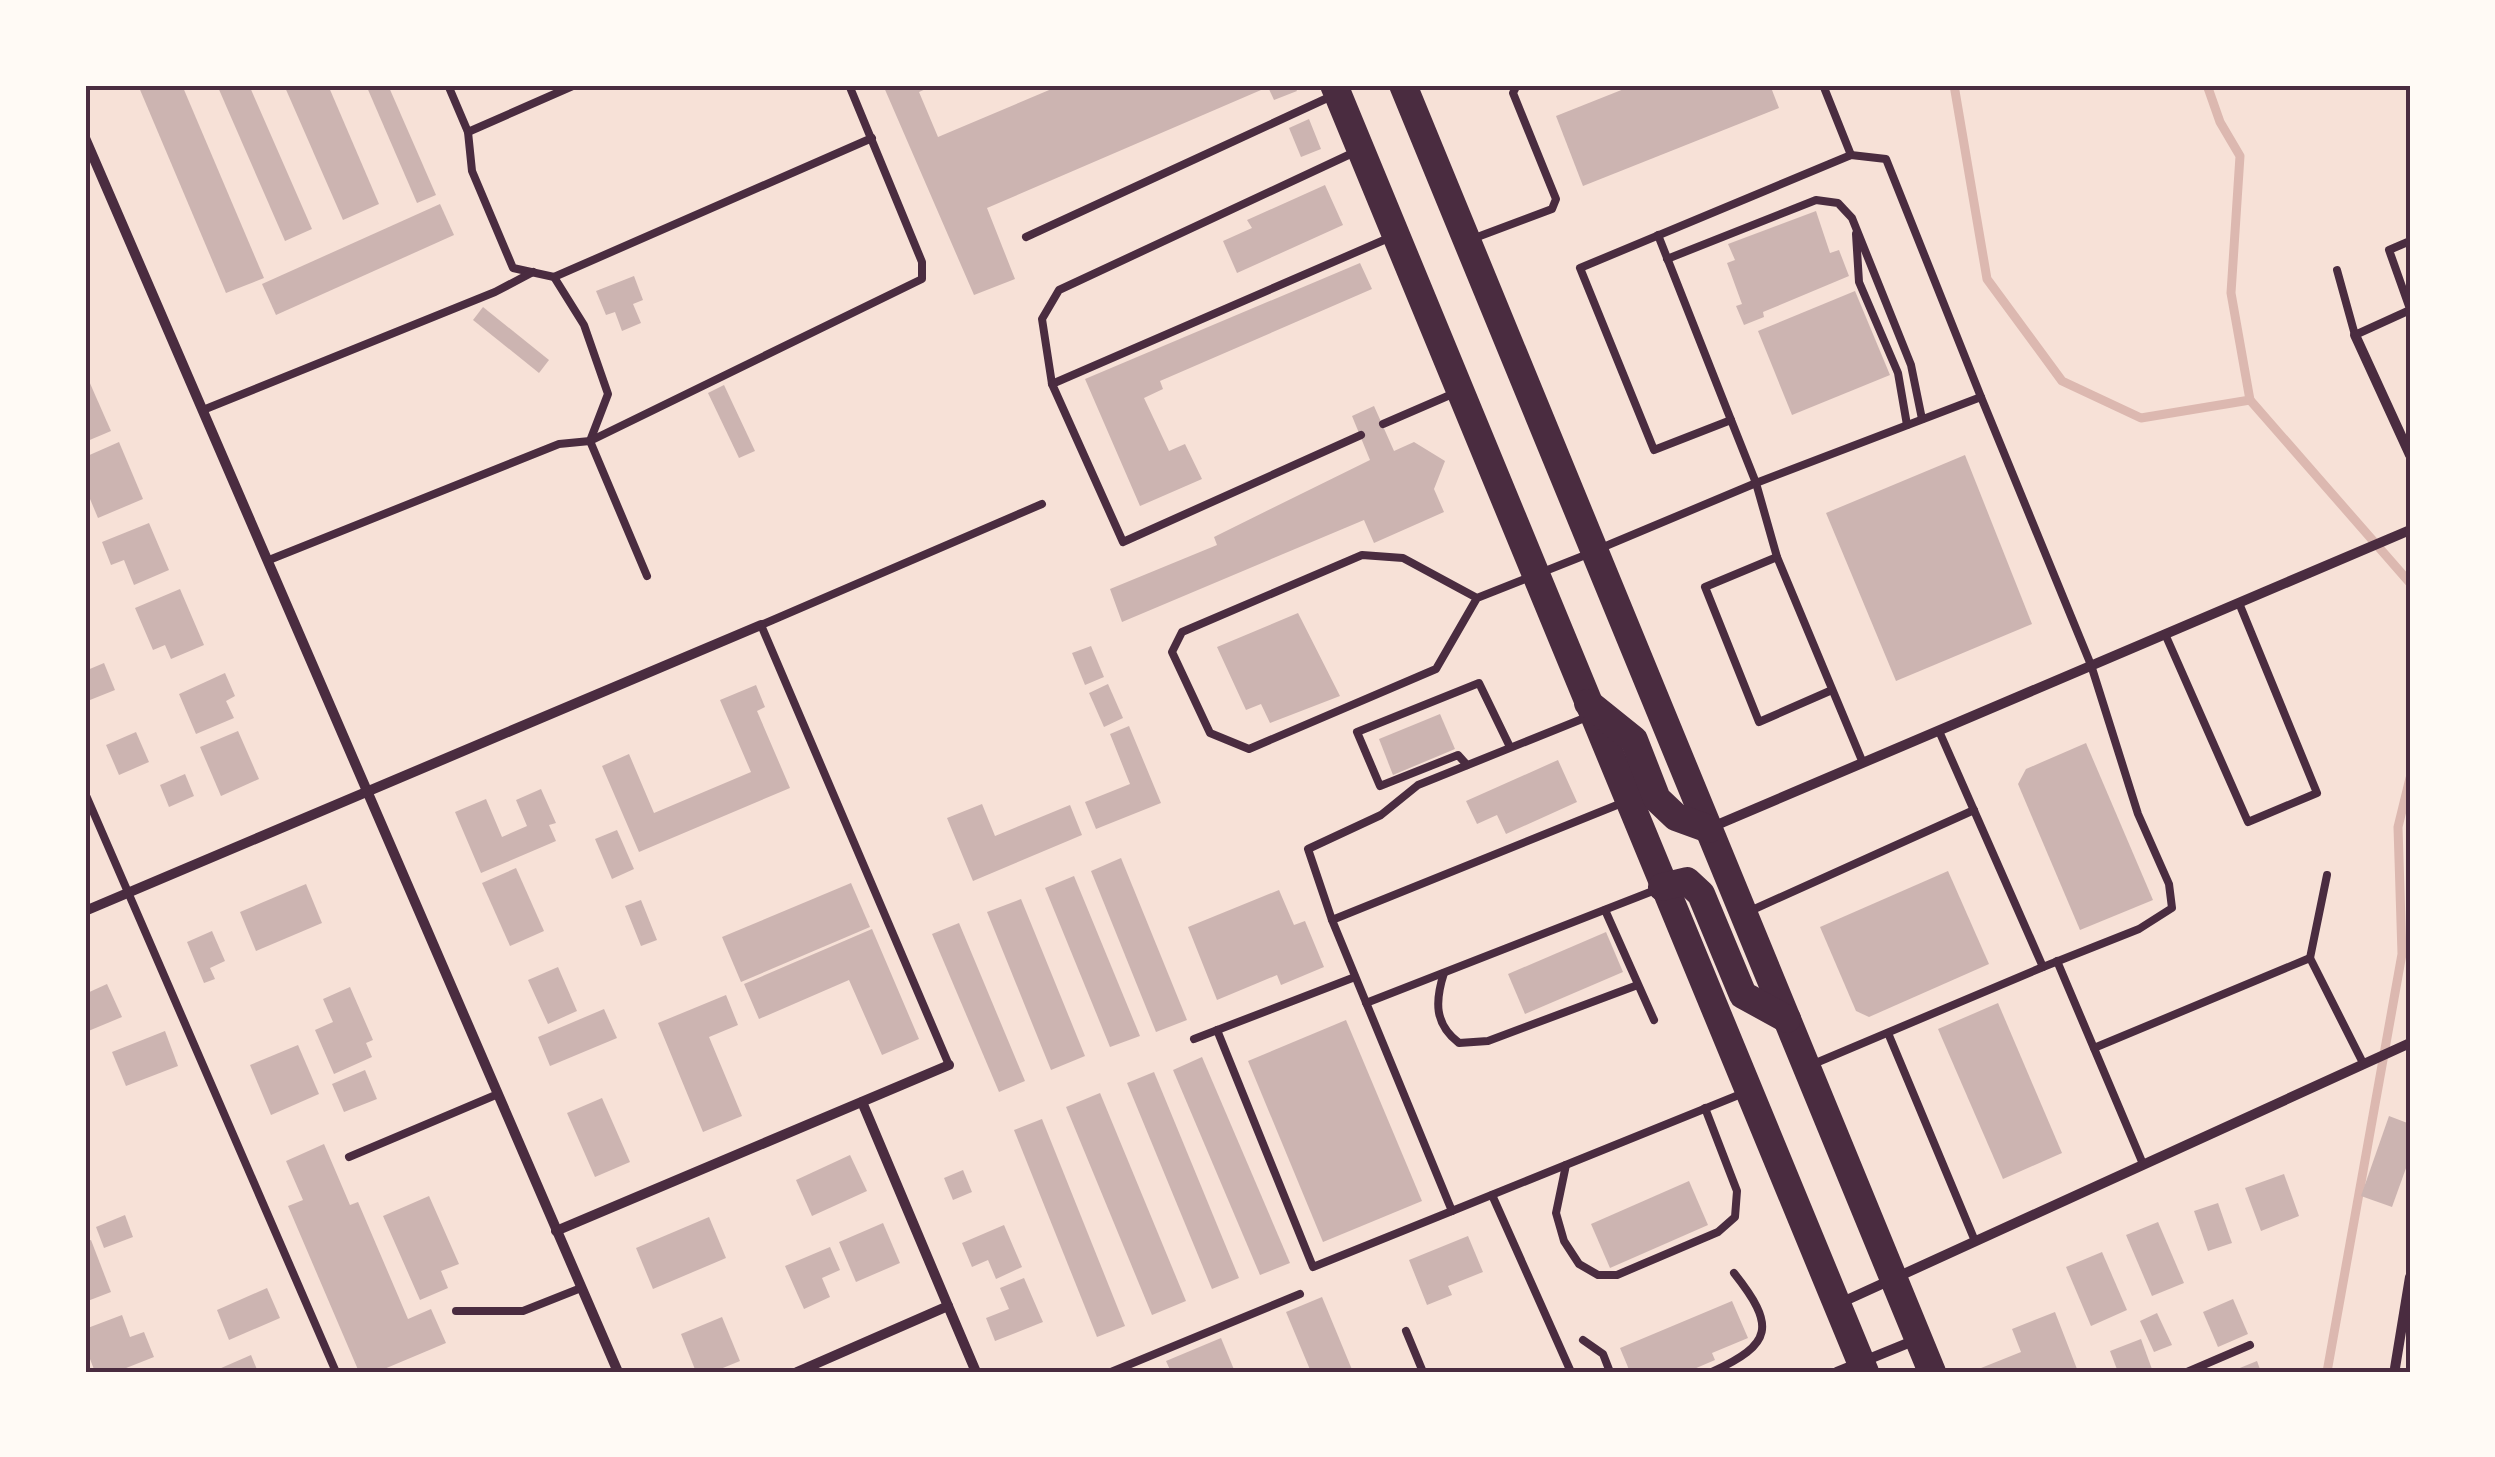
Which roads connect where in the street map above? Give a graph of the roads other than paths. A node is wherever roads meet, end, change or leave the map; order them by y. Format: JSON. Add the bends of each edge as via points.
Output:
{"nodes":[{"id":1,"x":448,"y":85,"type":"edge"},
{"id":2,"x":575,"y":85,"type":"edge"},
{"id":3,"x":849,"y":85,"type":"edge"},
{"id":4,"x":1403,"y":85,"type":"edge"},
{"id":5,"x":1517,"y":85,"type":"edge"},
{"id":6,"x":1823,"y":85,"type":"edge"},
{"id":7,"x":1336,"y":89,"type":"edge"},
{"id":8,"x":468,"y":132,"type":"junction"},
{"id":9,"x":85,"y":138,"type":"edge"},
{"id":10,"x":872,"y":138,"type":"junction"},
{"id":11,"x":1361,"y":150,"type":"junction"},
{"id":12,"x":1851,"y":155,"type":"junction"},
{"id":13,"x":1856,"y":228,"type":"junction"},
{"id":14,"x":1395,"y":235,"type":"junction"},
{"id":15,"x":1658,"y":235,"type":"junction"},
{"id":16,"x":1026,"y":237,"type":"dead end"},
{"id":17,"x":1468,"y":241,"type":"junction"},
{"id":18,"x":2410,"y":241,"type":"edge"},
{"id":19,"x":1667,"y":259,"type":"junction"},
{"id":20,"x":2337,"y":270,"type":"dead end"},
{"id":21,"x":532,"y":272,"type":"junction"},
{"id":22,"x":554,"y":276,"type":"junction"},
{"id":23,"x":2410,"y":310,"type":"edge"},
{"id":24,"x":2355,"y":335,"type":"junction"},
{"id":25,"x":1052,"y":384,"type":"junction"},
{"id":26,"x":1459,"y":391,"type":"junction"},
{"id":27,"x":1981,"y":397,"type":"junction"},
{"id":28,"x":203,"y":410,"type":"junction"},
{"id":29,"x":1922,"y":419,"type":"junction"},
{"id":30,"x":1731,"y":420,"type":"junction"},
{"id":31,"x":1383,"y":424,"type":"dead end"},
{"id":32,"x":1907,"y":425,"type":"junction"},
{"id":33,"x":1360,"y":435,"type":"dead end"},
{"id":34,"x":590,"y":441,"type":"junction"},
{"id":35,"x":2410,"y":455,"type":"edge"},
{"id":36,"x":1756,"y":482,"type":"junction"},
{"id":37,"x":1042,"y":504,"type":"dead end"},
{"id":38,"x":2408,"y":530,"type":"edge"},
{"id":39,"x":1596,"y":550,"type":"junction"},
{"id":40,"x":1777,"y":557,"type":"junction"},
{"id":41,"x":268,"y":560,"type":"junction"},
{"id":42,"x":1534,"y":575,"type":"junction"},
{"id":43,"x":647,"y":576,"type":"dead end"},
{"id":44,"x":1477,"y":598,"type":"junction"},
{"id":45,"x":2239,"y":603,"type":"junction"},
{"id":46,"x":762,"y":625,"type":"junction"},
{"id":47,"x":2165,"y":634,"type":"junction"},
{"id":48,"x":2092,"y":666,"type":"junction"},
{"id":49,"x":1832,"y":690,"type":"junction"},
{"id":50,"x":1588,"y":708,"type":"junction"},
{"id":51,"x":1939,"y":731,"type":"junction"},
{"id":52,"x":1510,"y":748,"type":"junction"},
{"id":53,"x":1863,"y":763,"type":"junction"},
{"id":54,"x":1468,"y":764,"type":"junction"},
{"id":55,"x":85,"y":793,"type":"edge"},
{"id":56,"x":370,"y":794,"type":"junction"},
{"id":57,"x":1626,"y":801,"type":"junction"},
{"id":58,"x":1974,"y":810,"type":"junction"},
{"id":59,"x":1709,"y":829,"type":"junction"},
{"id":60,"x":2326,"y":875,"type":"dead end"},
{"id":61,"x":1662,"y":887,"type":"junction"},
{"id":62,"x":128,"y":893,"type":"junction"},
{"id":63,"x":1605,"y":910,"type":"junction"},
{"id":64,"x":85,"y":912,"type":"edge"},
{"id":65,"x":1744,"y":914,"type":"junction"},
{"id":66,"x":1332,"y":920,"type":"junction"},
{"id":67,"x":2310,"y":958,"type":"junction"},
{"id":68,"x":2057,"y":961,"type":"junction"},
{"id":69,"x":2043,"y":967,"type":"junction"},
{"id":70,"x":1444,"y":973,"type":"junction"},
{"id":71,"x":1355,"y":978,"type":"junction"},
{"id":72,"x":1635,"y":986,"type":"junction"},
{"id":73,"x":1366,"y":1003,"type":"junction"},
{"id":74,"x":1787,"y":1019,"type":"junction"},
{"id":75,"x":1654,"y":1020,"type":"dead end"},
{"id":76,"x":1218,"y":1030,"type":"junction"},
{"id":77,"x":1888,"y":1032,"type":"junction"},
{"id":78,"x":1194,"y":1039,"type":"dead end"},
{"id":79,"x":2410,"y":1043,"type":"edge"},
{"id":80,"x":2094,"y":1048,"type":"junction"},
{"id":81,"x":2363,"y":1063,"type":"junction"},
{"id":82,"x":950,"y":1065,"type":"joint"},
{"id":83,"x":1807,"y":1067,"type":"junction"},
{"id":84,"x":1748,"y":1091,"type":"junction"},
{"id":85,"x":498,"y":1094,"type":"junction"},
{"id":86,"x":862,"y":1102,"type":"junction"},
{"id":87,"x":1705,"y":1108,"type":"junction"},
{"id":88,"x":348,"y":1157,"type":"dead end"},
{"id":89,"x":2143,"y":1164,"type":"junction"},
{"id":90,"x":1566,"y":1165,"type":"junction"},
{"id":91,"x":1492,"y":1195,"type":"junction"},
{"id":92,"x":1452,"y":1211,"type":"junction"},
{"id":93,"x":556,"y":1231,"type":"junction"},
{"id":94,"x":1975,"y":1241,"type":"junction"},
{"id":95,"x":1734,"y":1273,"type":"dead end"},
{"id":96,"x":2410,"y":1277,"type":"edge"},
{"id":97,"x":1894,"y":1278,"type":"junction"},
{"id":98,"x":581,"y":1288,"type":"junction"},
{"id":99,"x":1300,"y":1294,"type":"dead end"},
{"id":100,"x":1836,"y":1304,"type":"junction"},
{"id":101,"x":948,"y":1306,"type":"junction"},
{"id":102,"x":456,"y":1311,"type":"dead end"},
{"id":103,"x":1406,"y":1331,"type":"dead end"},
{"id":104,"x":1919,"y":1339,"type":"junction"},
{"id":105,"x":1583,"y":1340,"type":"dead end"},
{"id":106,"x":2250,"y":1346,"type":"dead end"},
{"id":107,"x":2395,"y":1368,"type":"dead end"},
{"id":108,"x":1854,"y":1369,"type":"edge"},
{"id":109,"x":336,"y":1372,"type":"edge"},
{"id":110,"x":618,"y":1372,"type":"edge"},
{"id":111,"x":797,"y":1372,"type":"edge"},
{"id":112,"x":976,"y":1372,"type":"edge"},
{"id":113,"x":1111,"y":1372,"type":"edge"},
{"id":114,"x":1422,"y":1372,"type":"edge"},
{"id":115,"x":1571,"y":1372,"type":"edge"},
{"id":116,"x":1610,"y":1372,"type":"edge"},
{"id":117,"x":1712,"y":1372,"type":"edge"},
{"id":118,"x":1932,"y":1372,"type":"edge"},
{"id":119,"x":2187,"y":1372,"type":"edge"}],
"edges":[{"from":1,"to":8,"type":"lane"},
{"from":2,"to":8,"type":"lane"},
{"from":3,"to":10,"type":"lane"},
{"from":4,"to":17,"type":"highway"},
{"from":5,"to":17,"type":"lane","via":[[1514,92],[1556,199],[1552,209]]},
{"from":6,"to":12,"type":"lane"},
{"from":7,"to":11,"type":"highway"},
{"from":7,"to":16,"type":"lane"},
{"from":8,"to":21,"type":"lane","via":[[472,171],[514,268]]},
{"from":9,"to":28,"type":"street"},
{"from":10,"to":22,"type":"lane"},
{"from":10,"to":34,"type":"lane","via":[[922,262],[922,278]]},
{"from":11,"to":14,"type":"highway"},
{"from":11,"to":25,"type":"lane","via":[[1059,290],[1042,319]]},
{"from":12,"to":15,"type":"lane"},
{"from":12,"to":27,"type":"lane","via":[[1886,158]]},
{"from":13,"to":19,"type":"lane","via":[[1838,203],[1816,200]]},
{"from":13,"to":29,"type":"lane","via":[[1912,365]]},
{"from":13,"to":32,"type":"lane","via":[[1859,282],[1898,373]]},
{"from":14,"to":25,"type":"lane"},
{"from":14,"to":26,"type":"highway"},
{"from":15,"to":19,"type":"lane"},
{"from":15,"to":30,"type":"lane","via":[[1580,268],[1654,450]]},
{"from":17,"to":39,"type":"highway"},
{"from":18,"to":23,"type":"lane","via":[[2389,250]]},
{"from":19,"to":30,"type":"lane"},
{"from":20,"to":24,"type":"lane"},
{"from":21,"to":22,"type":"lane"},
{"from":21,"to":28,"type":"lane"},
{"from":22,"to":34,"type":"lane","via":[[584,325],[608,394]]},
{"from":23,"to":24,"type":"lane"},
{"from":24,"to":35,"type":"street"},
{"from":25,"to":33,"type":"lane","via":[[1123,542]]},
{"from":26,"to":31,"type":"lane"},
{"from":26,"to":42,"type":"highway"},
{"from":27,"to":29,"type":"lane"},
{"from":27,"to":48,"type":"lane"},
{"from":28,"to":41,"type":"street"},
{"from":29,"to":32,"type":"lane"},
{"from":30,"to":36,"type":"lane"},
{"from":32,"to":36,"type":"lane"},
{"from":34,"to":41,"type":"lane","via":[[559,444]]},
{"from":34,"to":43,"type":"lane"},
{"from":36,"to":39,"type":"lane"},
{"from":36,"to":40,"type":"lane"},
{"from":37,"to":46,"type":"lane"},
{"from":38,"to":45,"type":"street"},
{"from":39,"to":42,"type":"lane"},
{"from":39,"to":59,"type":"highway"},
{"from":40,"to":49,"type":"lane"},
{"from":40,"to":49,"type":"lane","via":[[1705,587],[1759,722]]},
{"from":41,"to":56,"type":"street"},
{"from":42,"to":44,"type":"lane"},
{"from":42,"to":50,"type":"highway"},
{"from":44,"to":44,"type":"lane","via":[[1402,558],[1362,554],[1182,632],[1172,652],[1210,733],[1249,750],[1436,669]]},
{"from":45,"to":47,"type":"street"},
{"from":45,"to":47,"type":"lane","via":[[2317,792],[2248,822]]},
{"from":46,"to":56,"type":"street"},
{"from":46,"to":82,"type":"lane"},
{"from":47,"to":48,"type":"street"},
{"from":48,"to":51,"type":"street"},
{"from":48,"to":68,"type":"lane","via":[[2172,908],[2139,929]]},
{"from":49,"to":53,"type":"lane"},
{"from":50,"to":52,"type":"lane"},
{"from":50,"to":57,"type":"highway"},
{"from":50,"to":59,"type":"highway","via":[[1634,740],[1657,799],[1676,817]]},
{"from":51,"to":53,"type":"street"},
{"from":51,"to":58,"type":"lane"},
{"from":52,"to":54,"type":"lane"},
{"from":52,"to":54,"type":"lane","via":[[1479,683],[1357,732],[1380,786],[1458,755]]},
{"from":53,"to":59,"type":"street"},
{"from":54,"to":66,"type":"lane","via":[[1418,784],[1381,815],[1308,849]]},
{"from":55,"to":62,"type":"lane"},
{"from":56,"to":62,"type":"street"},
{"from":56,"to":85,"type":"street"},
{"from":57,"to":61,"type":"highway"},
{"from":57,"to":66,"type":"lane"},
{"from":58,"to":65,"type":"lane"},
{"from":58,"to":69,"type":"lane"},
{"from":59,"to":65,"type":"highway"},
{"from":60,"to":67,"type":"lane"},
{"from":61,"to":63,"type":"lane"},
{"from":61,"to":74,"type":"highway","via":[[1687,881],[1702,894],[1743,995]]},
{"from":61,"to":84,"type":"highway"},
{"from":62,"to":64,"type":"street"},
{"from":62,"to":109,"type":"lane"},
{"from":63,"to":70,"type":"lane"},
{"from":63,"to":72,"type":"lane"},
{"from":65,"to":74,"type":"highway"},
{"from":66,"to":71,"type":"lane"},
{"from":67,"to":80,"type":"lane"},
{"from":67,"to":81,"type":"lane"},
{"from":68,"to":69,"type":"lane"},
{"from":68,"to":80,"type":"lane"},
{"from":69,"to":77,"type":"lane"},
{"from":70,"to":72,"type":"lane","via":[[1437,1010],[1444,1032],[1458,1043],[1488,1041]]},
{"from":70,"to":73,"type":"lane"},
{"from":71,"to":73,"type":"lane"},
{"from":71,"to":76,"type":"lane"},
{"from":72,"to":75,"type":"lane"},
{"from":73,"to":92,"type":"lane"},
{"from":74,"to":83,"type":"highway"},
{"from":76,"to":78,"type":"lane"},
{"from":76,"to":92,"type":"lane","via":[[1313,1267]]},
{"from":77,"to":83,"type":"lane"},
{"from":77,"to":94,"type":"lane"},
{"from":79,"to":81,"type":"street"},
{"from":80,"to":89,"type":"lane"},
{"from":81,"to":89,"type":"street"},
{"from":82,"to":86,"type":"street"},
{"from":83,"to":97,"type":"highway"},
{"from":84,"to":87,"type":"lane"},
{"from":84,"to":100,"type":"highway"},
{"from":85,"to":88,"type":"lane"},
{"from":85,"to":93,"type":"street"},
{"from":86,"to":93,"type":"street"},
{"from":86,"to":101,"type":"street"},
{"from":87,"to":90,"type":"lane"},
{"from":87,"to":90,"type":"lane","via":[[1737,1191],[1735,1217],[1718,1232],[1617,1275],[1598,1276],[1579,1264],[1564,1241],[1556,1212]]},
{"from":89,"to":94,"type":"street"},
{"from":90,"to":91,"type":"lane"},
{"from":91,"to":92,"type":"lane"},
{"from":91,"to":115,"type":"lane"},
{"from":93,"to":98,"type":"street"},
{"from":94,"to":97,"type":"street"},
{"from":95,"to":117,"type":"lane","via":[[1753,1297],[1762,1336],[1757,1349]]},
{"from":96,"to":107,"type":"street"},
{"from":97,"to":100,"type":"street"},
{"from":97,"to":104,"type":"highway"},
{"from":98,"to":102,"type":"lane","via":[[522,1311]]},
{"from":98,"to":110,"type":"street"},
{"from":99,"to":113,"type":"lane"},
{"from":100,"to":108,"type":"highway"},
{"from":101,"to":111,"type":"street"},
{"from":101,"to":112,"type":"street"},
{"from":103,"to":114,"type":"lane"},
{"from":104,"to":108,"type":"street"},
{"from":104,"to":118,"type":"highway"},
{"from":105,"to":116,"type":"lane","via":[[1603,1354]]},
{"from":106,"to":119,"type":"lane"}]}
